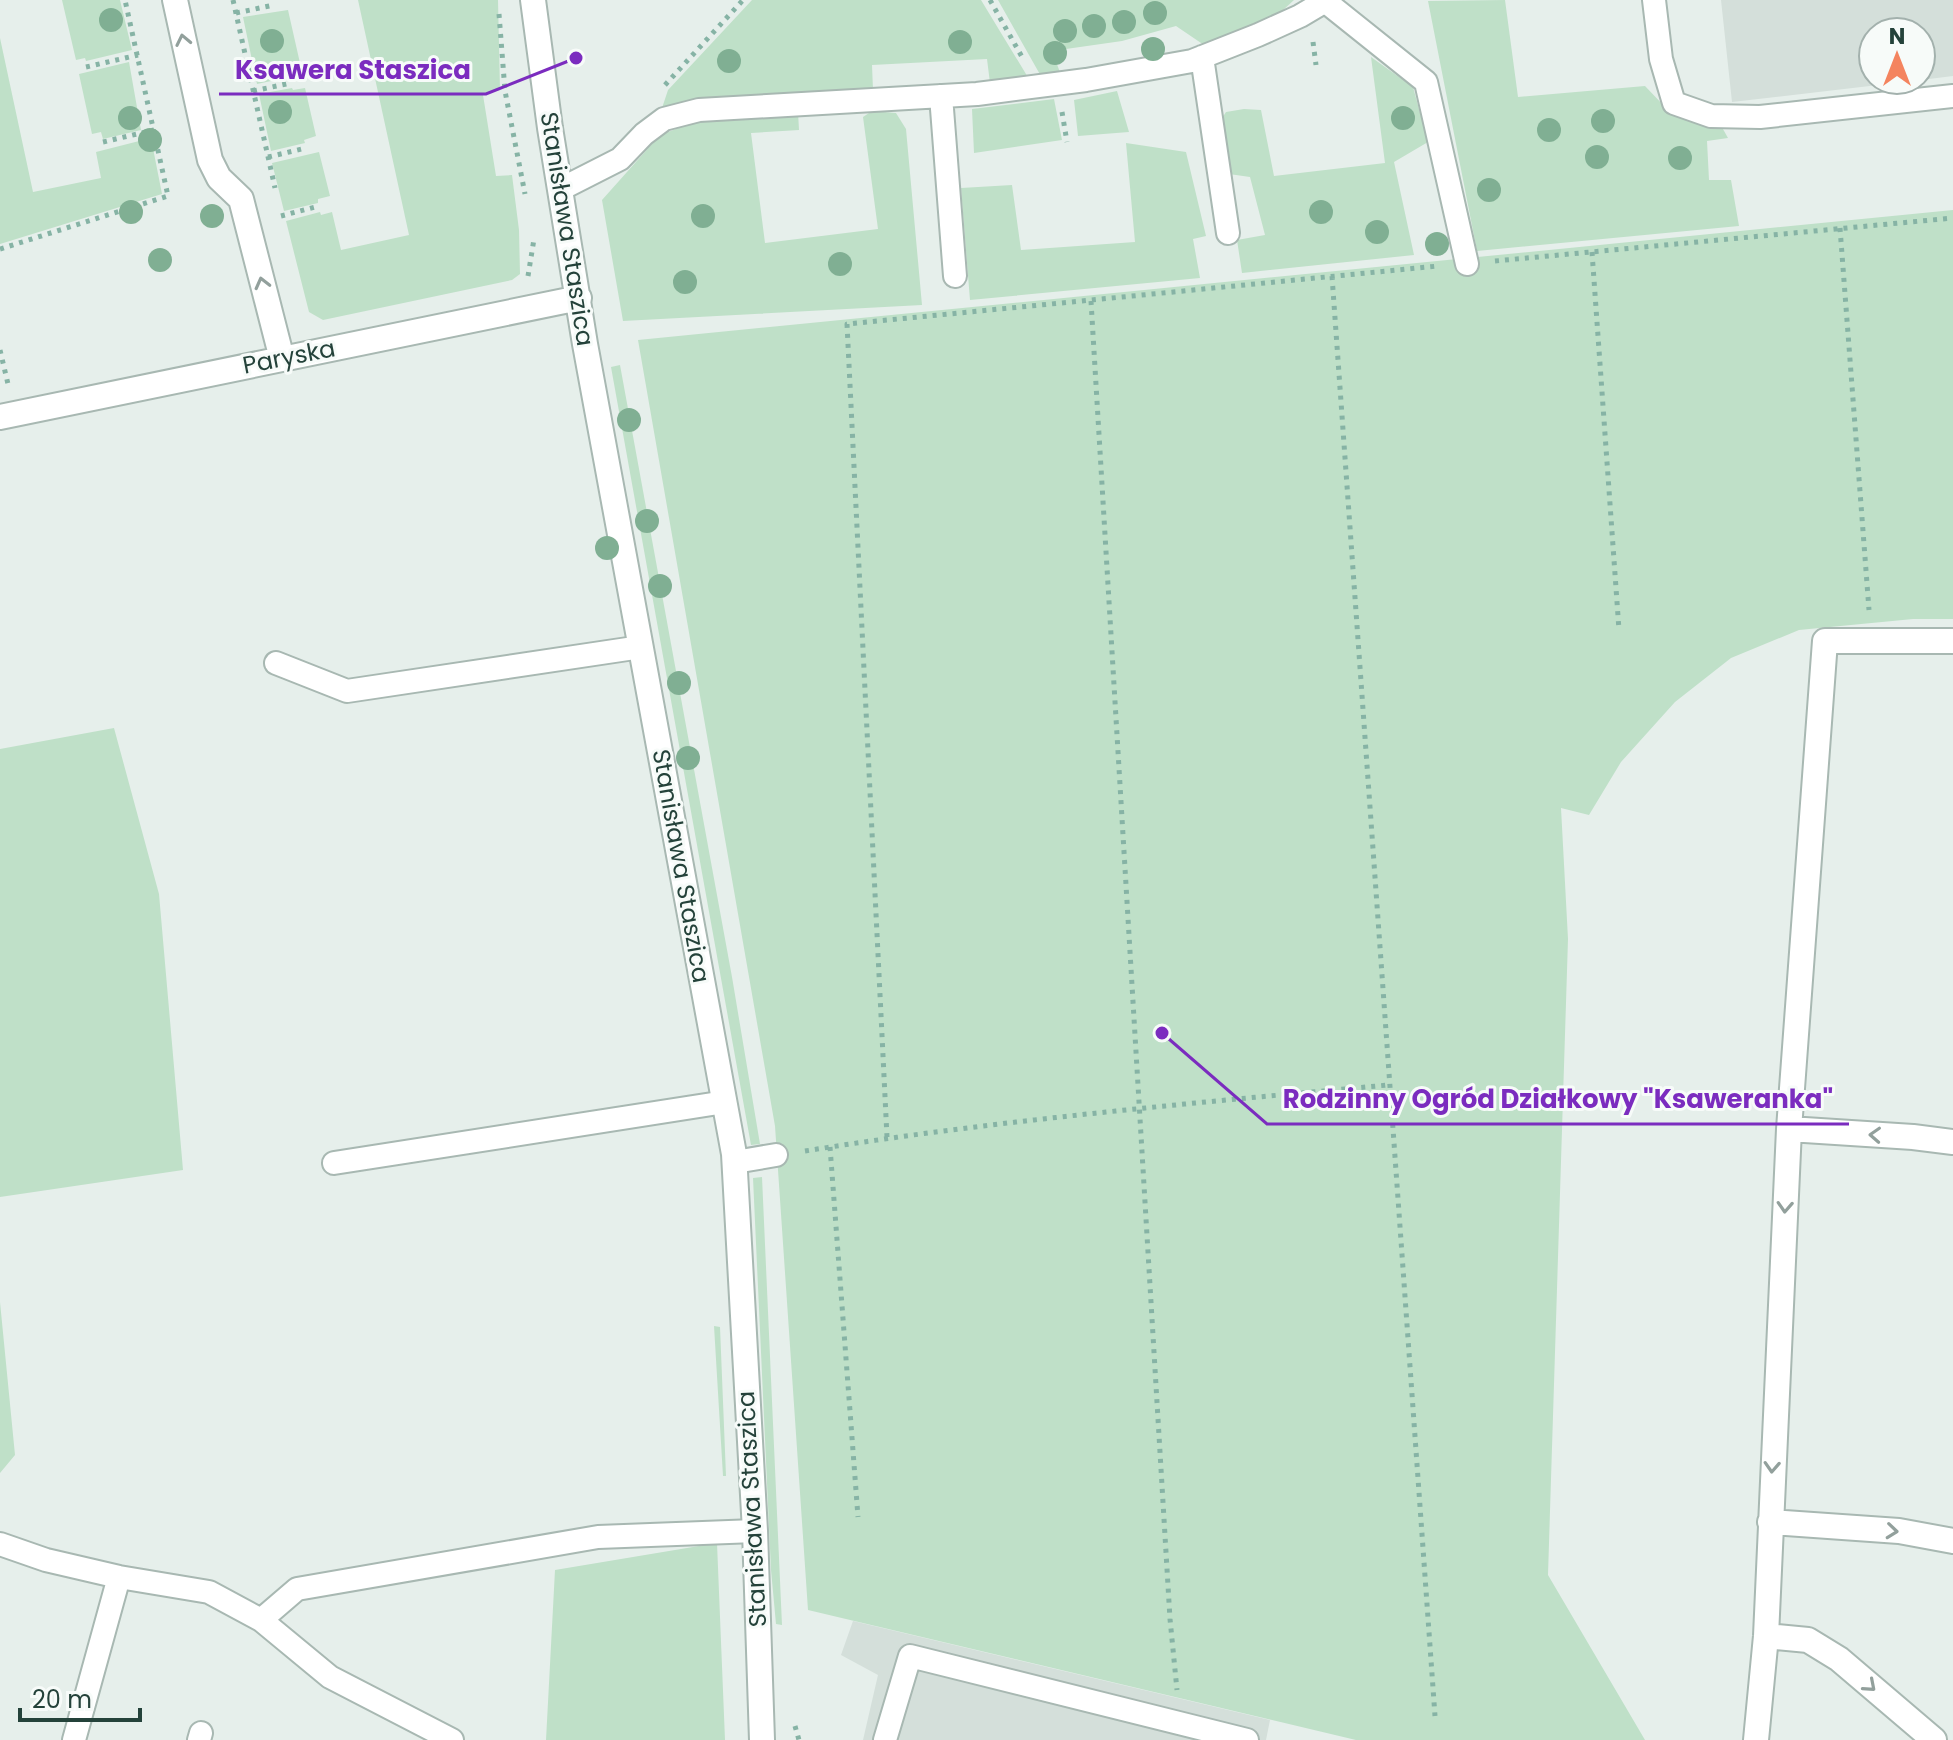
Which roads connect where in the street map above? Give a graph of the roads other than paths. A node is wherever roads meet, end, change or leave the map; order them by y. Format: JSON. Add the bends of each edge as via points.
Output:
{"nodes":[{"id":1,"x":175,"y":0,"type":"edge"},
{"id":2,"x":533,"y":0,"type":"edge"},
{"id":3,"x":1654,"y":0,"type":"edge"},
{"id":4,"x":1326,"y":1,"type":"edge"},
{"id":5,"x":1202,"y":57,"type":"junction"},
{"id":6,"x":941,"y":96,"type":"junction"},
{"id":7,"x":1953,"y":96,"type":"edge"},
{"id":8,"x":561,"y":189,"type":"junction"},
{"id":9,"x":1228,"y":233,"type":"dead end"},
{"id":10,"x":1467,"y":264,"type":"road end"},
{"id":11,"x":955,"y":276,"type":"dead end"},
{"id":12,"x":579,"y":298,"type":"junction"},
{"id":13,"x":282,"y":359,"type":"junction"},
{"id":14,"x":0,"y":417,"type":"edge"},
{"id":15,"x":1953,"y":641,"type":"edge"},
{"id":16,"x":641,"y":647,"type":"junction"},
{"id":17,"x":276,"y":663,"type":"dead end"},
{"id":18,"x":725,"y":1102,"type":"junction"},
{"id":19,"x":1789,"y":1129,"type":"junction"},
{"id":20,"x":1953,"y":1142,"type":"edge"},
{"id":21,"x":776,"y":1155,"type":"road end"},
{"id":22,"x":735,"y":1162,"type":"junction"},
{"id":23,"x":334,"y":1163,"type":"dead end"},
{"id":24,"x":1770,"y":1522,"type":"junction"},
{"id":25,"x":755,"y":1531,"type":"junction"},
{"id":26,"x":1953,"y":1541,"type":"edge"},
{"id":27,"x":0,"y":1544,"type":"edge"},
{"id":28,"x":119,"y":1577,"type":"junction"},
{"id":29,"x":261,"y":1620,"type":"junction"},
{"id":30,"x":1766,"y":1636,"type":"junction"},
{"id":31,"x":74,"y":1740,"type":"edge"},
{"id":32,"x":452,"y":1740,"type":"edge"},
{"id":33,"x":762,"y":1740,"type":"edge"},
{"id":34,"x":885,"y":1740,"type":"edge"},
{"id":35,"x":1247,"y":1740,"type":"edge"},
{"id":36,"x":1756,"y":1740,"type":"edge"},
{"id":37,"x":1934,"y":1740,"type":"edge"}],
"edges":[{"from":13,"to":1,"type":"street","one_way":true,"via":[[241,199],[219,178],[210,160]]},
{"from":2,"to":8,"type":"street","name":"Stanisława Staszica"},
{"from":3,"to":7,"type":"lane","via":[[1661,59],[1674,103],[1711,116],[1760,117]]},
{"from":4,"to":5,"type":"lane"},
{"from":4,"to":10,"type":"lane","via":[[1426,82]]},
{"from":5,"to":6,"type":"lane","via":[[1039,86]]},
{"from":5,"to":9,"type":"lane"},
{"from":6,"to":8,"type":"lane","via":[[699,110],[664,119],[620,159]]},
{"from":6,"to":11,"type":"lane"},
{"from":8,"to":12,"type":"street","name":"Stanisława Staszica"},
{"from":12,"to":13,"type":"street","name":"Paryska"},
{"from":12,"to":16,"type":"street","name":"Stanisława Staszica"},
{"from":13,"to":14,"type":"street","name":"Paryska"},
{"from":15,"to":19,"type":"street","via":[[1825,641]]},
{"from":16,"to":17,"type":"lane","via":[[347,691]]},
{"from":16,"to":18,"type":"street","name":"Stanisława Staszica"},
{"from":18,"to":22,"type":"street","name":"Stanisława Staszica"},
{"from":18,"to":23,"type":"lane"},
{"from":20,"to":19,"type":"street","one_way":true},
{"from":19,"to":24,"type":"street","one_way":true},
{"from":21,"to":22,"type":"lane"},
{"from":22,"to":25,"type":"street","name":"Stanisława Staszica"},
{"from":24,"to":26,"type":"street","one_way":true,"via":[[1899,1531]]},
{"from":24,"to":30,"type":"street"},
{"from":25,"to":29,"type":"lane","via":[[598,1537],[297,1589]]},
{"from":25,"to":33,"type":"street","name":"Stanisława Staszica"},
{"from":27,"to":28,"type":"lane"},
{"from":28,"to":29,"type":"lane","via":[[209,1592]]},
{"from":28,"to":31,"type":"lane"},
{"from":29,"to":32,"type":"lane","via":[[330,1677]]},
{"from":30,"to":36,"type":"street"},
{"from":30,"to":37,"type":"street","one_way":true,"via":[[1808,1640],[1839,1659]]},
{"from":34,"to":35,"type":"lane","via":[[910,1656]]}]}
